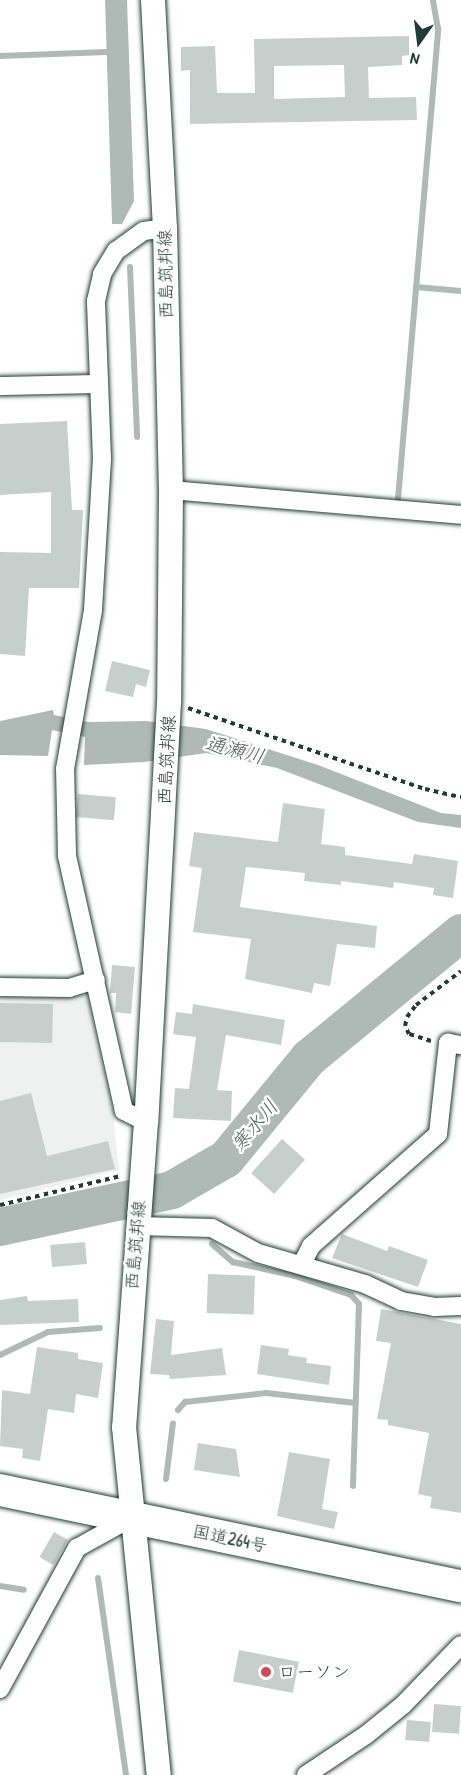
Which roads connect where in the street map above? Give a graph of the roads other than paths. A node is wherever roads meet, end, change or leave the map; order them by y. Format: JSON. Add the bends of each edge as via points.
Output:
{"nodes":[{"id":1,"x":153,"y":0,"type":"edge"},
{"id":2,"x":165,"y":228,"type":"junction"},
{"id":3,"x":98,"y":384,"type":"junction"},
{"id":4,"x":0,"y":386,"type":"edge"},
{"id":5,"x":171,"y":490,"type":"junction"},
{"id":6,"x":461,"y":515,"type":"edge"},
{"id":7,"x":96,"y":980,"type":"junction"},
{"id":8,"x":0,"y":987,"type":"edge"},
{"id":9,"x":454,"y":1044,"type":"edge"},
{"id":10,"x":146,"y":1122,"type":"junction"},
{"id":11,"x":138,"y":1226,"type":"junction"},
{"id":12,"x":302,"y":1264,"type":"junction"},
{"id":13,"x":461,"y":1306,"type":"edge"},
{"id":14,"x":0,"y":1490,"type":"edge"},
{"id":15,"x":131,"y":1518,"type":"junction"},
{"id":16,"x":461,"y":1586,"type":"edge"},
{"id":17,"x":461,"y":1645,"type":"edge"},
{"id":18,"x":0,"y":1689,"type":"edge"},
{"id":19,"x":330,"y":1770,"type":"edge"},
{"id":20,"x":159,"y":1775,"type":"edge"},
{"id":21,"x":306,"y":1775,"type":"edge"}],
"edges":[{"from":1,"to":2,"type":"main road","name":"西島筑邦線"},
{"from":2,"to":3,"type":"street","via":[[144,231],[130,240],[116,251],[102,274],[96,301]]},
{"from":2,"to":5,"type":"main road","name":"西島筑邦線"},
{"from":3,"to":4,"type":"street"},
{"from":3,"to":7,"type":"street","via":[[102,459],[93,610],[69,737],[64,811],[67,855]]},
{"from":5,"to":6,"type":"street"},
{"from":5,"to":10,"type":"main road","name":"西島筑邦線","via":[[167,766]]},
{"from":7,"to":8,"type":"street","via":[[69,988]]},
{"from":7,"to":10,"type":"street","via":[[124,1111]]},
{"from":9,"to":12,"type":"street","via":[[438,1134],[311,1246]]},
{"from":10,"to":11,"type":"main road","name":"西島筑邦線"},
{"from":11,"to":12,"type":"street","via":[[212,1228],[258,1253]]},
{"from":11,"to":15,"type":"main road","name":"西島筑邦線","via":[[124,1427]]},
{"from":12,"to":13,"type":"street","via":[[365,1284],[400,1301],[434,1307]]},
{"from":14,"to":15,"type":"highway","name":"国道264号"},
{"from":15,"to":16,"type":"highway","name":"国道264号"},
{"from":15,"to":18,"type":"street","via":[[76,1548]]},
{"from":15,"to":20,"type":"main road","name":"西島筑邦線","via":[[143,1594]]},
{"from":17,"to":19,"type":"street"},
{"from":19,"to":21,"type":"street"}]}
